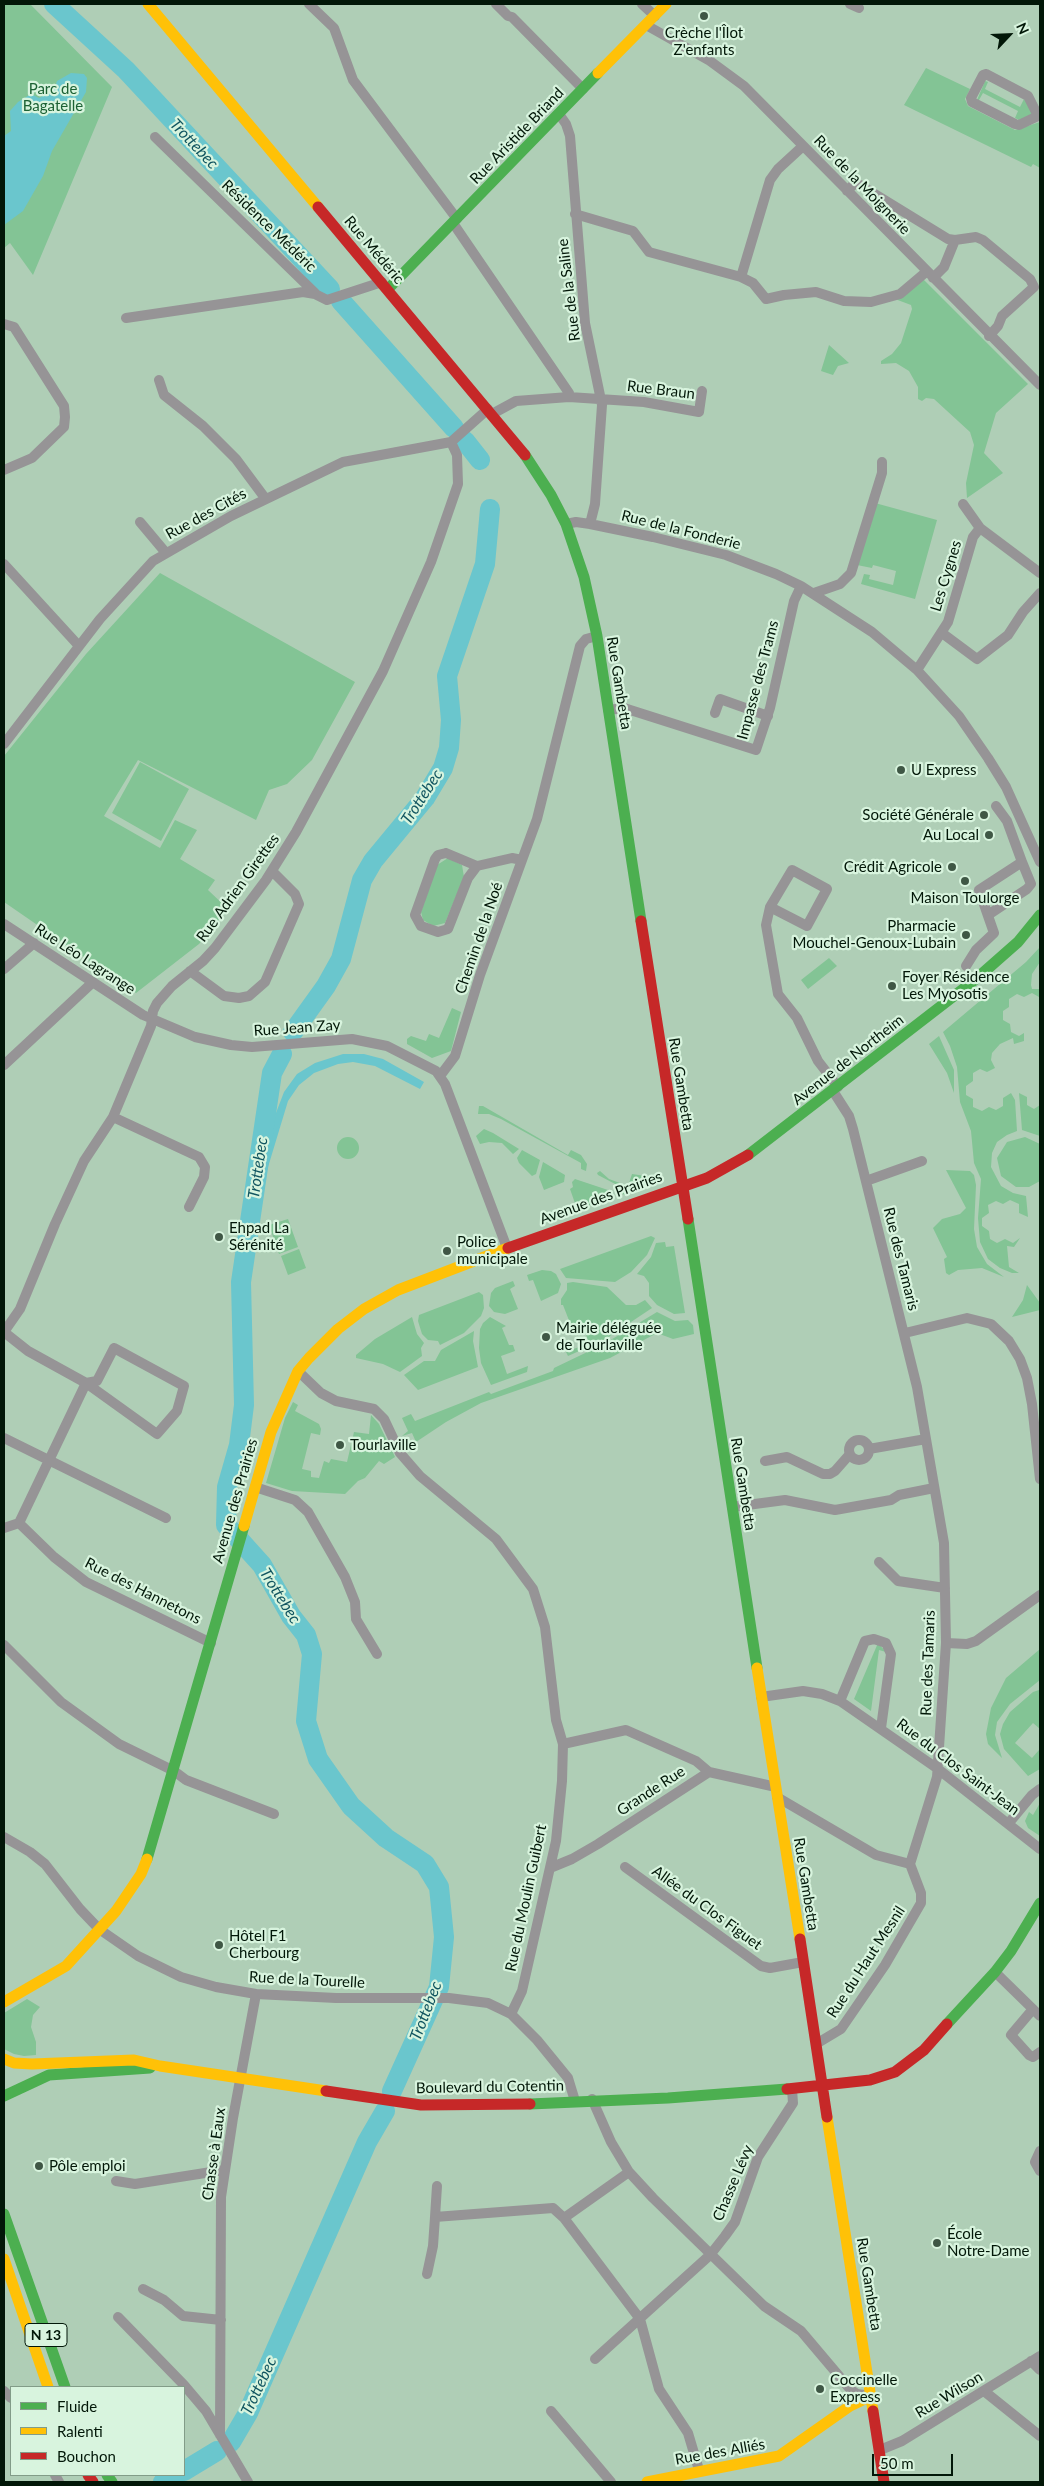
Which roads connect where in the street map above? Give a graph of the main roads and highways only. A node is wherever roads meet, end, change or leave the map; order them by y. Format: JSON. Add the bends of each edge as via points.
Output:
{"nodes":[{"id":1,"x":148,"y":4,"type":"edge"},
{"id":2,"x":666,"y":4,"type":"edge"},
{"id":3,"x":385,"y":285,"type":"junction"},
{"id":4,"x":566,"y":524,"type":"joint"},
{"id":5,"x":1040,"y":915,"type":"edge"},
{"id":6,"x":682,"y":1185,"type":"junction"},
{"id":7,"x":1040,"y":1903,"type":"edge"},
{"id":8,"x":4,"y":2002,"type":"edge"},
{"id":9,"x":4,"y":2059,"type":"edge"},
{"id":10,"x":160,"y":2066,"type":"junction"},
{"id":11,"x":822,"y":2084,"type":"junction"},
{"id":12,"x":4,"y":2096,"type":"edge"},
{"id":13,"x":4,"y":2214,"type":"edge"},
{"id":14,"x":4,"y":2259,"type":"edge"},
{"id":15,"x":4,"y":2288,"type":"edge"},
{"id":16,"x":21,"y":2314,"type":"junction"},
{"id":17,"x":48,"y":2386,"type":"edge"},
{"id":18,"x":65,"y":2386,"type":"edge"},
{"id":19,"x":871,"y":2396,"type":"junction"},
{"id":20,"x":647,"y":2482,"type":"edge"},
{"id":21,"x":884,"y":2482,"type":"edge"}],
"edges":[{"from":1,"to":3,"type":"main road","name":"Rue Médéric"},
{"from":2,"to":3,"type":"main road","name":"Rue Aristide Briand","via":[[455,221]]},
{"from":3,"to":4,"type":"main road","name":"Rue Médéric","via":[[536,470]]},
{"from":4,"to":6,"type":"main road","name":"Rue Gambetta","via":[[584,577],[597,636]]},
{"from":5,"to":6,"type":"main road","name":"Avenue de Northeim","via":[[1003,956],[746,1157],[714,1175]]},
{"from":6,"to":8,"type":"main road","name":"Avenue des Prairies","via":[[398,1290],[364,1309],[338,1329],[298,1371],[279,1409],[153,1844],[141,1874],[128,1895],[66,1966]]},
{"from":6,"to":11,"type":"main road","name":"Rue Gambetta"},
{"from":7,"to":11,"type":"main road","name":"Boulevard du Cotentin","via":[[995,1972],[924,2050],[905,2066],[876,2079]]},
{"from":9,"to":10,"type":"main road","name":"Boulevard du Cotentin","via":[[32,2064],[121,2059]]},
{"from":10,"to":11,"type":"main road","name":"Boulevard du Cotentin","via":[[421,2105],[668,2098]]},
{"from":10,"to":12,"type":"main road","name":"Boulevard du Cotentin","via":[[48,2075]]},
{"from":11,"to":19,"type":"main road","name":"Rue Gambetta"},
{"from":13,"to":18,"type":"main road","number":"N 13"},
{"from":14,"to":16,"type":"main road","number":"N 13"},
{"from":15,"to":16,"type":"main road","number":"N 13","via":[[8,2300]]},
{"from":16,"to":17,"type":"main road","number":"N 13"},
{"from":19,"to":20,"type":"main road","name":"Rue des Alliés","via":[[850,2406],[779,2456]]},
{"from":19,"to":21,"type":"main road","name":"Rue Gambetta"}]}
